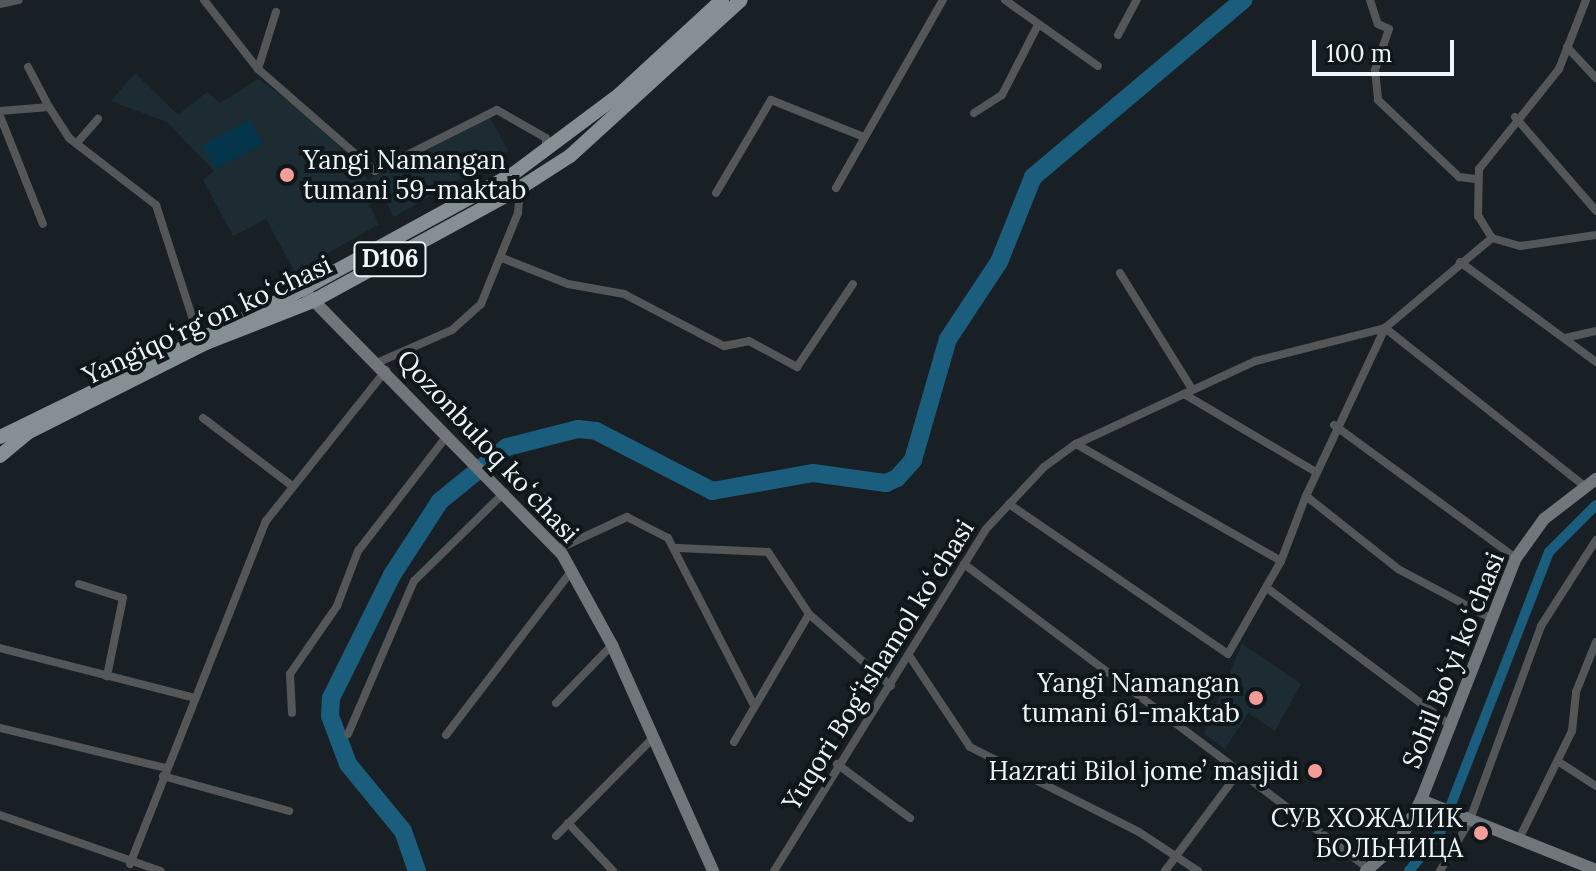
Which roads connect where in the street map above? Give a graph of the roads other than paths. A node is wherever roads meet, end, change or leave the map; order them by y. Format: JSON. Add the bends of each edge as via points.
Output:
{"nodes":[{"id":1,"x":19,"y":0,"type":"edge"},
{"id":2,"x":204,"y":0,"type":"edge"},
{"id":3,"x":722,"y":0,"type":"edge"},
{"id":4,"x":741,"y":0,"type":"edge"},
{"id":5,"x":943,"y":0,"type":"edge"},
{"id":6,"x":1005,"y":0,"type":"edge"},
{"id":7,"x":1137,"y":0,"type":"edge"},
{"id":8,"x":1370,"y":0,"type":"edge"},
{"id":9,"x":1586,"y":0,"type":"edge"},
{"id":10,"x":0,"y":4,"type":"edge"},
{"id":11,"x":276,"y":12,"type":"dead end"},
{"id":12,"x":1037,"y":27,"type":"junction"},
{"id":13,"x":1118,"y":35,"type":"dead end"},
{"id":14,"x":1567,"y":47,"type":"junction"},
{"id":15,"x":1098,"y":66,"type":"dead end"},
{"id":16,"x":28,"y":67,"type":"dead end"},
{"id":17,"x":258,"y":69,"type":"junction"},
{"id":18,"x":1596,"y":78,"type":"edge"},
{"id":19,"x":49,"y":107,"type":"junction"},
{"id":20,"x":974,"y":113,"type":"dead end"},
{"id":21,"x":0,"y":114,"type":"edge"},
{"id":22,"x":1515,"y":117,"type":"junction"},
{"id":23,"x":98,"y":119,"type":"dead end"},
{"id":24,"x":864,"y":137,"type":"junction"},
{"id":25,"x":77,"y":143,"type":"junction"},
{"id":26,"x":546,"y":152,"type":"junction"},
{"id":27,"x":1476,"y":179,"type":"junction"},
{"id":28,"x":520,"y":188,"type":"junction"},
{"id":29,"x":836,"y":188,"type":"dead end"},
{"id":30,"x":716,"y":193,"type":"dead end"},
{"id":31,"x":1596,"y":211,"type":"edge"},
{"id":32,"x":43,"y":224,"type":"dead end"},
{"id":33,"x":1596,"y":235,"type":"edge"},
{"id":34,"x":1492,"y":238,"type":"junction"},
{"id":35,"x":502,"y":258,"type":"junction"},
{"id":36,"x":1460,"y":262,"type":"junction"},
{"id":37,"x":1120,"y":273,"type":"dead end"},
{"id":38,"x":853,"y":284,"type":"dead end"},
{"id":39,"x":308,"y":295,"type":"junction"},
{"id":40,"x":1385,"y":328,"type":"junction"},
{"id":41,"x":1596,"y":331,"type":"edge"},
{"id":42,"x":198,"y":335,"type":"junction"},
{"id":43,"x":1565,"y":338,"type":"junction"},
{"id":44,"x":1596,"y":362,"type":"edge"},
{"id":45,"x":383,"y":366,"type":"junction"},
{"id":46,"x":1188,"y":392,"type":"junction"},
{"id":47,"x":203,"y":418,"type":"dead end"},
{"id":48,"x":1334,"y":425,"type":"junction"},
{"id":49,"x":447,"y":436,"type":"junction"},
{"id":50,"x":0,"y":437,"type":"edge"},
{"id":51,"x":1076,"y":444,"type":"junction"},
{"id":52,"x":0,"y":456,"type":"edge"},
{"id":53,"x":1314,"y":471,"type":"junction"},
{"id":54,"x":1596,"y":479,"type":"edge"},
{"id":55,"x":291,"y":485,"type":"junction"},
{"id":56,"x":1583,"y":485,"type":"junction"},
{"id":57,"x":505,"y":492,"type":"junction"},
{"id":58,"x":1306,"y":496,"type":"junction"},
{"id":59,"x":1009,"y":504,"type":"junction"},
{"id":60,"x":1596,"y":540,"type":"edge"},
{"id":61,"x":677,"y":548,"type":"junction"},
{"id":62,"x":558,"y":549,"type":"junction"},
{"id":63,"x":1516,"y":558,"type":"junction"},
{"id":64,"x":1281,"y":561,"type":"junction"},
{"id":65,"x":964,"y":564,"type":"junction"},
{"id":66,"x":572,"y":570,"type":"junction"},
{"id":67,"x":79,"y":584,"type":"dead end"},
{"id":68,"x":1267,"y":588,"type":"junction"},
{"id":69,"x":809,"y":614,"type":"junction"},
{"id":70,"x":1490,"y":618,"type":"junction"},
{"id":71,"x":1596,"y":642,"type":"edge"},
{"id":72,"x":612,"y":645,"type":"junction"},
{"id":73,"x":0,"y":648,"type":"edge"},
{"id":74,"x":910,"y":657,"type":"junction"},
{"id":75,"x":107,"y":676,"type":"junction"},
{"id":76,"x":891,"y":686,"type":"junction"},
{"id":77,"x":191,"y":697,"type":"junction"},
{"id":78,"x":556,"y":703,"type":"dead end"},
{"id":79,"x":754,"y":705,"type":"junction"},
{"id":80,"x":292,"y":713,"type":"dead end"},
{"id":81,"x":1450,"y":725,"type":"junction"},
{"id":82,"x":0,"y":728,"type":"edge"},
{"id":83,"x":348,"y":734,"type":"dead end"},
{"id":84,"x":446,"y":735,"type":"dead end"},
{"id":85,"x":652,"y":739,"type":"junction"},
{"id":86,"x":734,"y":742,"type":"dead end"},
{"id":87,"x":1559,"y":762,"type":"junction"},
{"id":88,"x":837,"y":764,"type":"junction"},
{"id":89,"x":1241,"y":769,"type":"junction"},
{"id":90,"x":164,"y":772,"type":"junction"},
{"id":91,"x":1596,"y":786,"type":"edge"},
{"id":92,"x":1425,"y":802,"type":"junction"},
{"id":93,"x":289,"y":811,"type":"dead end"},
{"id":94,"x":0,"y":815,"type":"edge"},
{"id":95,"x":910,"y":818,"type":"dead end"},
{"id":96,"x":1466,"y":820,"type":"junction"},
{"id":97,"x":568,"y":823,"type":"junction"},
{"id":98,"x":556,"y":836,"type":"dead end"},
{"id":99,"x":1519,"y":839,"type":"junction"},
{"id":100,"x":1178,"y":856,"type":"junction"},
{"id":101,"x":130,"y":864,"type":"junction"},
{"id":102,"x":711,"y":870,"type":"edge"},
{"id":103,"x":1367,"y":870,"type":"edge"},
{"id":104,"x":1596,"y":870,"type":"edge"},
{"id":105,"x":161,"y":871,"type":"edge"},
{"id":106,"x":613,"y":871,"type":"edge"},
{"id":107,"x":774,"y":871,"type":"edge"},
{"id":108,"x":1165,"y":871,"type":"edge"},
{"id":109,"x":1198,"y":871,"type":"edge"},
{"id":110,"x":1440,"y":871,"type":"edge"}],
"edges":[{"from":1,"to":10,"type":"street"},
{"from":2,"to":17,"type":"street"},
{"from":3,"to":26,"type":"main road","name":"Yangiqoʻrgʻon koʻchasi","number":"D106"},
{"from":4,"to":28,"type":"main road","name":"Yangiqoʻrgʻon koʻchasi","number":"D106","via":[[581,148]]},
{"from":5,"to":24,"type":"street"},
{"from":6,"to":12,"type":"street"},
{"from":7,"to":13,"type":"street"},
{"from":8,"to":27,"type":"street","via":[[1378,24],[1389,29],[1375,70],[1378,100],[1459,177]]},
{"from":9,"to":14,"type":"street"},
{"from":11,"to":17,"type":"street"},
{"from":12,"to":15,"type":"street"},
{"from":12,"to":20,"type":"street","via":[[1002,95]]},
{"from":14,"to":18,"type":"street"},
{"from":14,"to":22,"type":"street","via":[[1559,69]]},
{"from":16,"to":19,"type":"street"},
{"from":17,"to":26,"type":"street","via":[[375,171],[497,110],[546,138]]},
{"from":19,"to":21,"type":"street"},
{"from":19,"to":25,"type":"street"},
{"from":21,"to":32,"type":"street"},
{"from":22,"to":27,"type":"street"},
{"from":22,"to":31,"type":"street"},
{"from":23,"to":25,"type":"street"},
{"from":24,"to":29,"type":"street"},
{"from":24,"to":30,"type":"street","via":[[771,100]]},
{"from":25,"to":42,"type":"street","via":[[156,205]]},
{"from":26,"to":39,"type":"main road","name":"Yangiqoʻrgʻon koʻchasi","number":"D106"},
{"from":27,"to":34,"type":"street","via":[[1478,216]]},
{"from":28,"to":35,"type":"street"},
{"from":28,"to":39,"type":"main road","name":"Yangiqoʻrgʻon koʻchasi","number":"D106"},
{"from":33,"to":34,"type":"street","via":[[1520,246]]},
{"from":34,"to":36,"type":"street","name":"Yuqori Bogʻishamol koʻchasi"},
{"from":35,"to":38,"type":"street","via":[[568,284],[624,294],[724,346],[749,341],[797,367]]},
{"from":35,"to":45,"type":"street","via":[[489,294],[464,321]]},
{"from":36,"to":40,"type":"street","name":"Yuqori Bogʻishamol koʻchasi"},
{"from":36,"to":43,"type":"street"},
{"from":37,"to":46,"type":"street"},
{"from":39,"to":42,"type":"main road","name":"Yangiqoʻrgʻon koʻchasi","number":"D106"},
{"from":39,"to":45,"type":"main road","name":"Qozonbuloq koʻchasi"},
{"from":39,"to":52,"type":"main road","name":"Yangiqoʻrgʻon koʻchasi","number":"D106","via":[[29,432]]},
{"from":40,"to":46,"type":"street","name":"Yuqori Bogʻishamol koʻchasi","via":[[1287,350]]},
{"from":40,"to":48,"type":"street","via":[[1368,372]]},
{"from":40,"to":56,"type":"street"},
{"from":41,"to":43,"type":"street"},
{"from":42,"to":50,"type":"main road","name":"Yangiqoʻrgʻon koʻchasi","number":"D106"},
{"from":43,"to":44,"type":"street"},
{"from":45,"to":49,"type":"main road","name":"Qozonbuloq koʻchasi"},
{"from":45,"to":55,"type":"street"},
{"from":46,"to":51,"type":"street","name":"Yuqori Bogʻishamol koʻchasi"},
{"from":46,"to":53,"type":"street"},
{"from":47,"to":55,"type":"street"},
{"from":48,"to":53,"type":"street"},
{"from":48,"to":63,"type":"street"},
{"from":49,"to":57,"type":"main road","name":"Qozonbuloq koʻchasi"},
{"from":49,"to":80,"type":"street","via":[[358,551],[337,606],[290,674]]},
{"from":51,"to":59,"type":"street","name":"Yuqori Bogʻishamol koʻchasi"},
{"from":51,"to":64,"type":"street"},
{"from":53,"to":58,"type":"street"},
{"from":54,"to":56,"type":"main road","name":"Sohil Boʻyi koʻchasi"},
{"from":55,"to":77,"type":"street","via":[[266,521]]},
{"from":56,"to":63,"type":"main road","name":"Sohil Boʻyi koʻchasi","via":[[1544,519]]},
{"from":57,"to":62,"type":"main road","name":"Qozonbuloq koʻchasi"},
{"from":57,"to":83,"type":"street","via":[[414,581]]},
{"from":58,"to":64,"type":"street"},
{"from":58,"to":70,"type":"street","via":[[1410,577]]},
{"from":59,"to":65,"type":"street","name":"Yuqori Bogʻishamol koʻchasi"},
{"from":59,"to":68,"type":"street","via":[[1228,654]]},
{"from":60,"to":96,"type":"street","via":[[1541,626]]},
{"from":61,"to":62,"type":"street","via":[[648,523],[627,517]]},
{"from":61,"to":69,"type":"street","via":[[768,552]]},
{"from":61,"to":79,"type":"street"},
{"from":62,"to":66,"type":"main road","name":"Qozonbuloq koʻchasi"},
{"from":63,"to":70,"type":"main road","name":"Sohil Boʻyi koʻchasi"},
{"from":64,"to":68,"type":"street"},
{"from":65,"to":74,"type":"street","name":"Yuqori Bogʻishamol koʻchasi"},
{"from":65,"to":89,"type":"street"},
{"from":66,"to":72,"type":"main road","name":"Qozonbuloq koʻchasi"},
{"from":66,"to":84,"type":"street"},
{"from":67,"to":75,"type":"street","via":[[123,598]]},
{"from":68,"to":81,"type":"street"},
{"from":69,"to":76,"type":"street"},
{"from":69,"to":79,"type":"street"},
{"from":70,"to":81,"type":"main road","name":"Sohil Boʻyi koʻchasi"},
{"from":71,"to":87,"type":"street"},
{"from":72,"to":78,"type":"street"},
{"from":72,"to":85,"type":"main road","name":"Qozonbuloq koʻchasi"},
{"from":73,"to":75,"type":"street"},
{"from":74,"to":76,"type":"street","name":"Yuqori Bogʻishamol koʻchasi"},
{"from":74,"to":100,"type":"street","via":[[970,747]]},
{"from":75,"to":77,"type":"street"},
{"from":76,"to":88,"type":"street","name":"Yuqori Bogʻishamol koʻchasi"},
{"from":77,"to":90,"type":"street"},
{"from":79,"to":86,"type":"street"},
{"from":81,"to":92,"type":"main road","name":"Sohil Boʻyi koʻchasi"},
{"from":82,"to":90,"type":"street"},
{"from":85,"to":97,"type":"street"},
{"from":85,"to":102,"type":"main road","name":"Qozonbuloq koʻchasi"},
{"from":87,"to":91,"type":"street"},
{"from":87,"to":99,"type":"street"},
{"from":88,"to":95,"type":"street"},
{"from":88,"to":107,"type":"street","name":"Yuqori Bogʻishamol koʻchasi"},
{"from":89,"to":100,"type":"street"},
{"from":89,"to":103,"type":"street"},
{"from":90,"to":93,"type":"street"},
{"from":90,"to":101,"type":"street"},
{"from":92,"to":96,"type":"main road"},
{"from":92,"to":103,"type":"main road","name":"Sohil Boʻyi koʻchasi","via":[[1399,842]]},
{"from":94,"to":101,"type":"street"},
{"from":96,"to":99,"type":"main road"},
{"from":96,"to":110,"type":"street"},
{"from":97,"to":98,"type":"street"},
{"from":97,"to":106,"type":"street"},
{"from":99,"to":104,"type":"main road"},
{"from":100,"to":108,"type":"street"},
{"from":100,"to":109,"type":"street"},
{"from":101,"to":105,"type":"street"}]}
